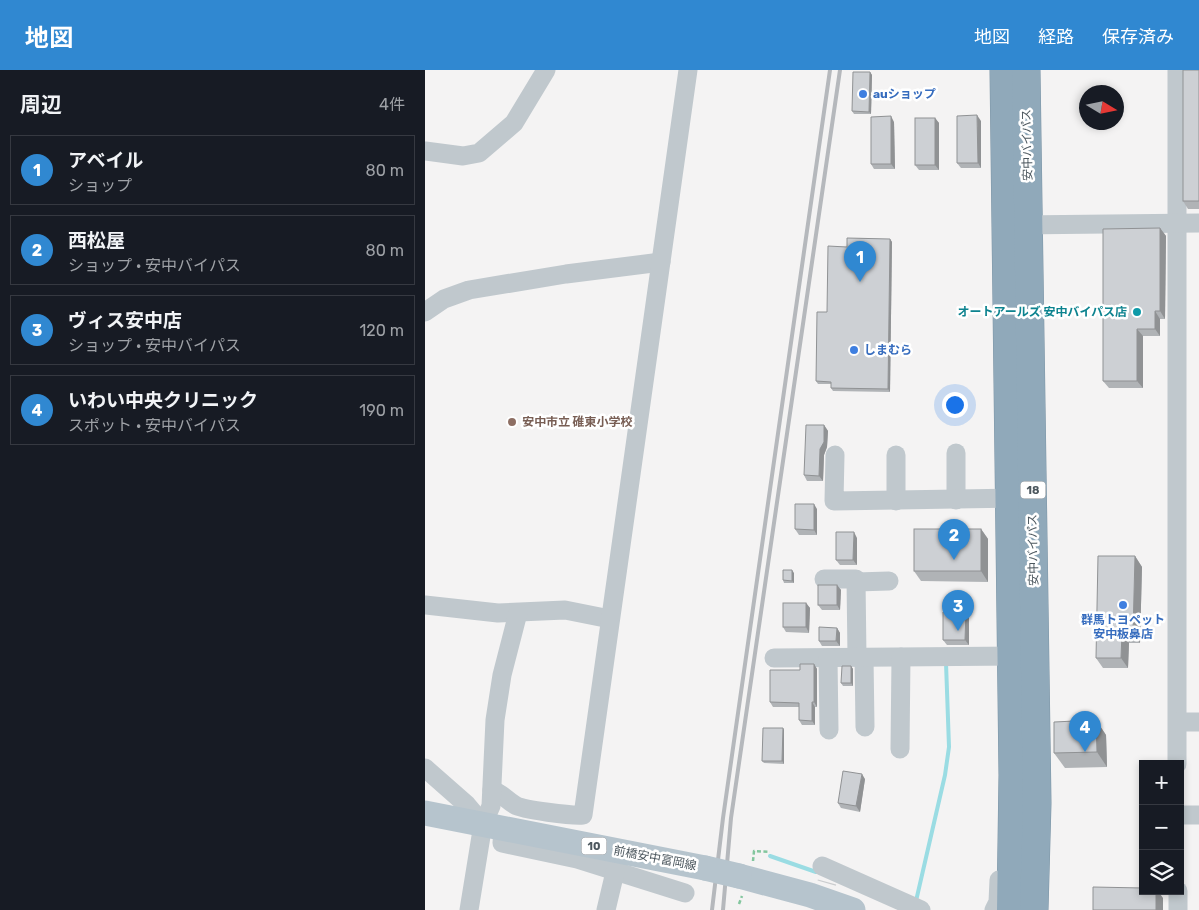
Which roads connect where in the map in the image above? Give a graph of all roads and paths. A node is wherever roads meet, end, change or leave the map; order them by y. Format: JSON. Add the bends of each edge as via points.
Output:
{"nodes":[{"id":1,"x":546,"y":70,"type":"edge"},
{"id":2,"x":688,"y":70,"type":"edge"},
{"id":3,"x":1004,"y":70,"type":"edge"},
{"id":4,"x":1026,"y":70,"type":"edge"},
{"id":5,"x":1177,"y":70,"type":"edge"},
{"id":6,"x":425,"y":151,"type":"edge"},
{"id":7,"x":1178,"y":223,"type":"junction"},
{"id":8,"x":1199,"y":223,"type":"edge"},
{"id":9,"x":1017,"y":225,"type":"junction"},
{"id":10,"x":661,"y":262,"type":"junction"},
{"id":11,"x":425,"y":312,"type":"edge"},
{"id":12,"x":956,"y":453,"type":"dead end"},
{"id":13,"x":835,"y":455,"type":"dead end"},
{"id":14,"x":896,"y":455,"type":"dead end"},
{"id":15,"x":1021,"y":498,"type":"junction"},
{"id":16,"x":956,"y":500,"type":"junction"},
{"id":17,"x":896,"y":501,"type":"junction"},
{"id":18,"x":824,"y":579,"type":"dead end"},
{"id":19,"x":889,"y":581,"type":"dead end"},
{"id":20,"x":856,"y":582,"type":"junction"},
{"id":21,"x":425,"y":605,"type":"edge"},
{"id":22,"x":518,"y":613,"type":"junction"},
{"id":23,"x":610,"y":619,"type":"junction"},
{"id":24,"x":1015,"y":656,"type":"junction"},
{"id":25,"x":861,"y":657,"type":"junction"},
{"id":26,"x":901,"y":657,"type":"junction"},
{"id":27,"x":774,"y":658,"type":"dead end"},
{"id":28,"x":828,"y":658,"type":"junction"},
{"id":29,"x":1178,"y":722,"type":"junction"},
{"id":30,"x":1199,"y":722,"type":"edge"},
{"id":31,"x":865,"y":727,"type":"dead end"},
{"id":32,"x":829,"y":730,"type":"dead end"},
{"id":33,"x":900,"y":749,"type":"dead end"},
{"id":34,"x":1177,"y":760,"type":"edge"},
{"id":35,"x":425,"y":768,"type":"edge"},
{"id":36,"x":492,"y":790,"type":"junction"},
{"id":37,"x":425,"y":813,"type":"edge"},
{"id":38,"x":1199,"y":814,"type":"edge"},
{"id":39,"x":1184,"y":815,"type":"edge"},
{"id":40,"x":493,"y":826,"type":"junction"},
{"id":41,"x":770,"y":852,"type":"dead end"},
{"id":42,"x":745,"y":871,"type":"junction"},
{"id":43,"x":615,"y":872,"type":"junction"},
{"id":44,"x":827,"y":873,"type":"dead end"},
{"id":45,"x":1007,"y":893,"type":"edge"},
{"id":46,"x":685,"y":894,"type":"dead end"},
{"id":47,"x":1178,"y":895,"type":"edge"},
{"id":48,"x":469,"y":910,"type":"edge"},
{"id":49,"x":606,"y":910,"type":"edge"},
{"id":50,"x":853,"y":910,"type":"edge"},
{"id":51,"x":921,"y":910,"type":"edge"},
{"id":52,"x":995,"y":910,"type":"edge"},
{"id":53,"x":1034,"y":910,"type":"edge"},
{"id":54,"x":1178,"y":910,"type":"edge"}],
"edges":[{"from":1,"to":6,"type":"street","via":[[514,123],[479,153],[463,156]]},
{"from":2,"to":10,"type":"street"},
{"from":3,"to":9,"type":"highway","name":"安中バイパス","number":"18"},
{"from":4,"to":9,"type":"highway","name":"安中バイパス","number":"18"},
{"from":5,"to":7,"type":"street"},
{"from":7,"to":8,"type":"street"},
{"from":7,"to":9,"type":"street"},
{"from":7,"to":29,"type":"street"},
{"from":9,"to":15,"type":"highway","name":"安中バイパス","number":"18"},
{"from":10,"to":11,"type":"street","via":[[469,290]]},
{"from":10,"to":23,"type":"street"},
{"from":12,"to":16,"type":"street"},
{"from":13,"to":17,"type":"street","via":[[835,502]]},
{"from":14,"to":17,"type":"street"},
{"from":15,"to":16,"type":"street"},
{"from":15,"to":24,"type":"highway","name":"安中バイパス","number":"18"},
{"from":16,"to":17,"type":"street"},
{"from":18,"to":20,"type":"street","via":[[856,579]]},
{"from":19,"to":20,"type":"street"},
{"from":20,"to":25,"type":"street"},
{"from":21,"to":22,"type":"street"},
{"from":22,"to":23,"type":"street","via":[[565,610]]},
{"from":22,"to":36,"type":"street","via":[[502,675],[495,720]]},
{"from":23,"to":36,"type":"street","via":[[583,815],[571,816],[516,806]]},
{"from":24,"to":26,"type":"street"},
{"from":24,"to":45,"type":"highway","name":"安中バイパス","number":"18"},
{"from":24,"to":53,"type":"highway","name":"安中バイパス","number":"18","via":[[1037,803]]},
{"from":25,"to":26,"type":"street"},
{"from":25,"to":28,"type":"street"},
{"from":25,"to":31,"type":"street"},
{"from":26,"to":33,"type":"street"},
{"from":27,"to":28,"type":"street"},
{"from":28,"to":32,"type":"street"},
{"from":29,"to":30,"type":"street"},
{"from":29,"to":34,"type":"street"},
{"from":35,"to":40,"type":"street"},
{"from":36,"to":40,"type":"street"},
{"from":37,"to":40,"type":"main road","name":"前橋安中富岡線","number":"10"},
{"from":38,"to":39,"type":"street"},
{"from":40,"to":42,"type":"main road","name":"前橋安中富岡線","number":"10","bridge":true,"via":[[705,868]]},
{"from":40,"to":43,"type":"street","via":[[502,843],[577,859]]},
{"from":40,"to":48,"type":"street"},
{"from":41,"to":42,"type":"path","via":[[754,851]]},
{"from":42,"to":50,"type":"main road","name":"前橋安中富岡線","number":"10"},
{"from":43,"to":46,"type":"street"},
{"from":43,"to":49,"type":"street"},
{"from":44,"to":51,"type":"street"},
{"from":45,"to":52,"type":"street"},
{"from":47,"to":54,"type":"street"}]}
